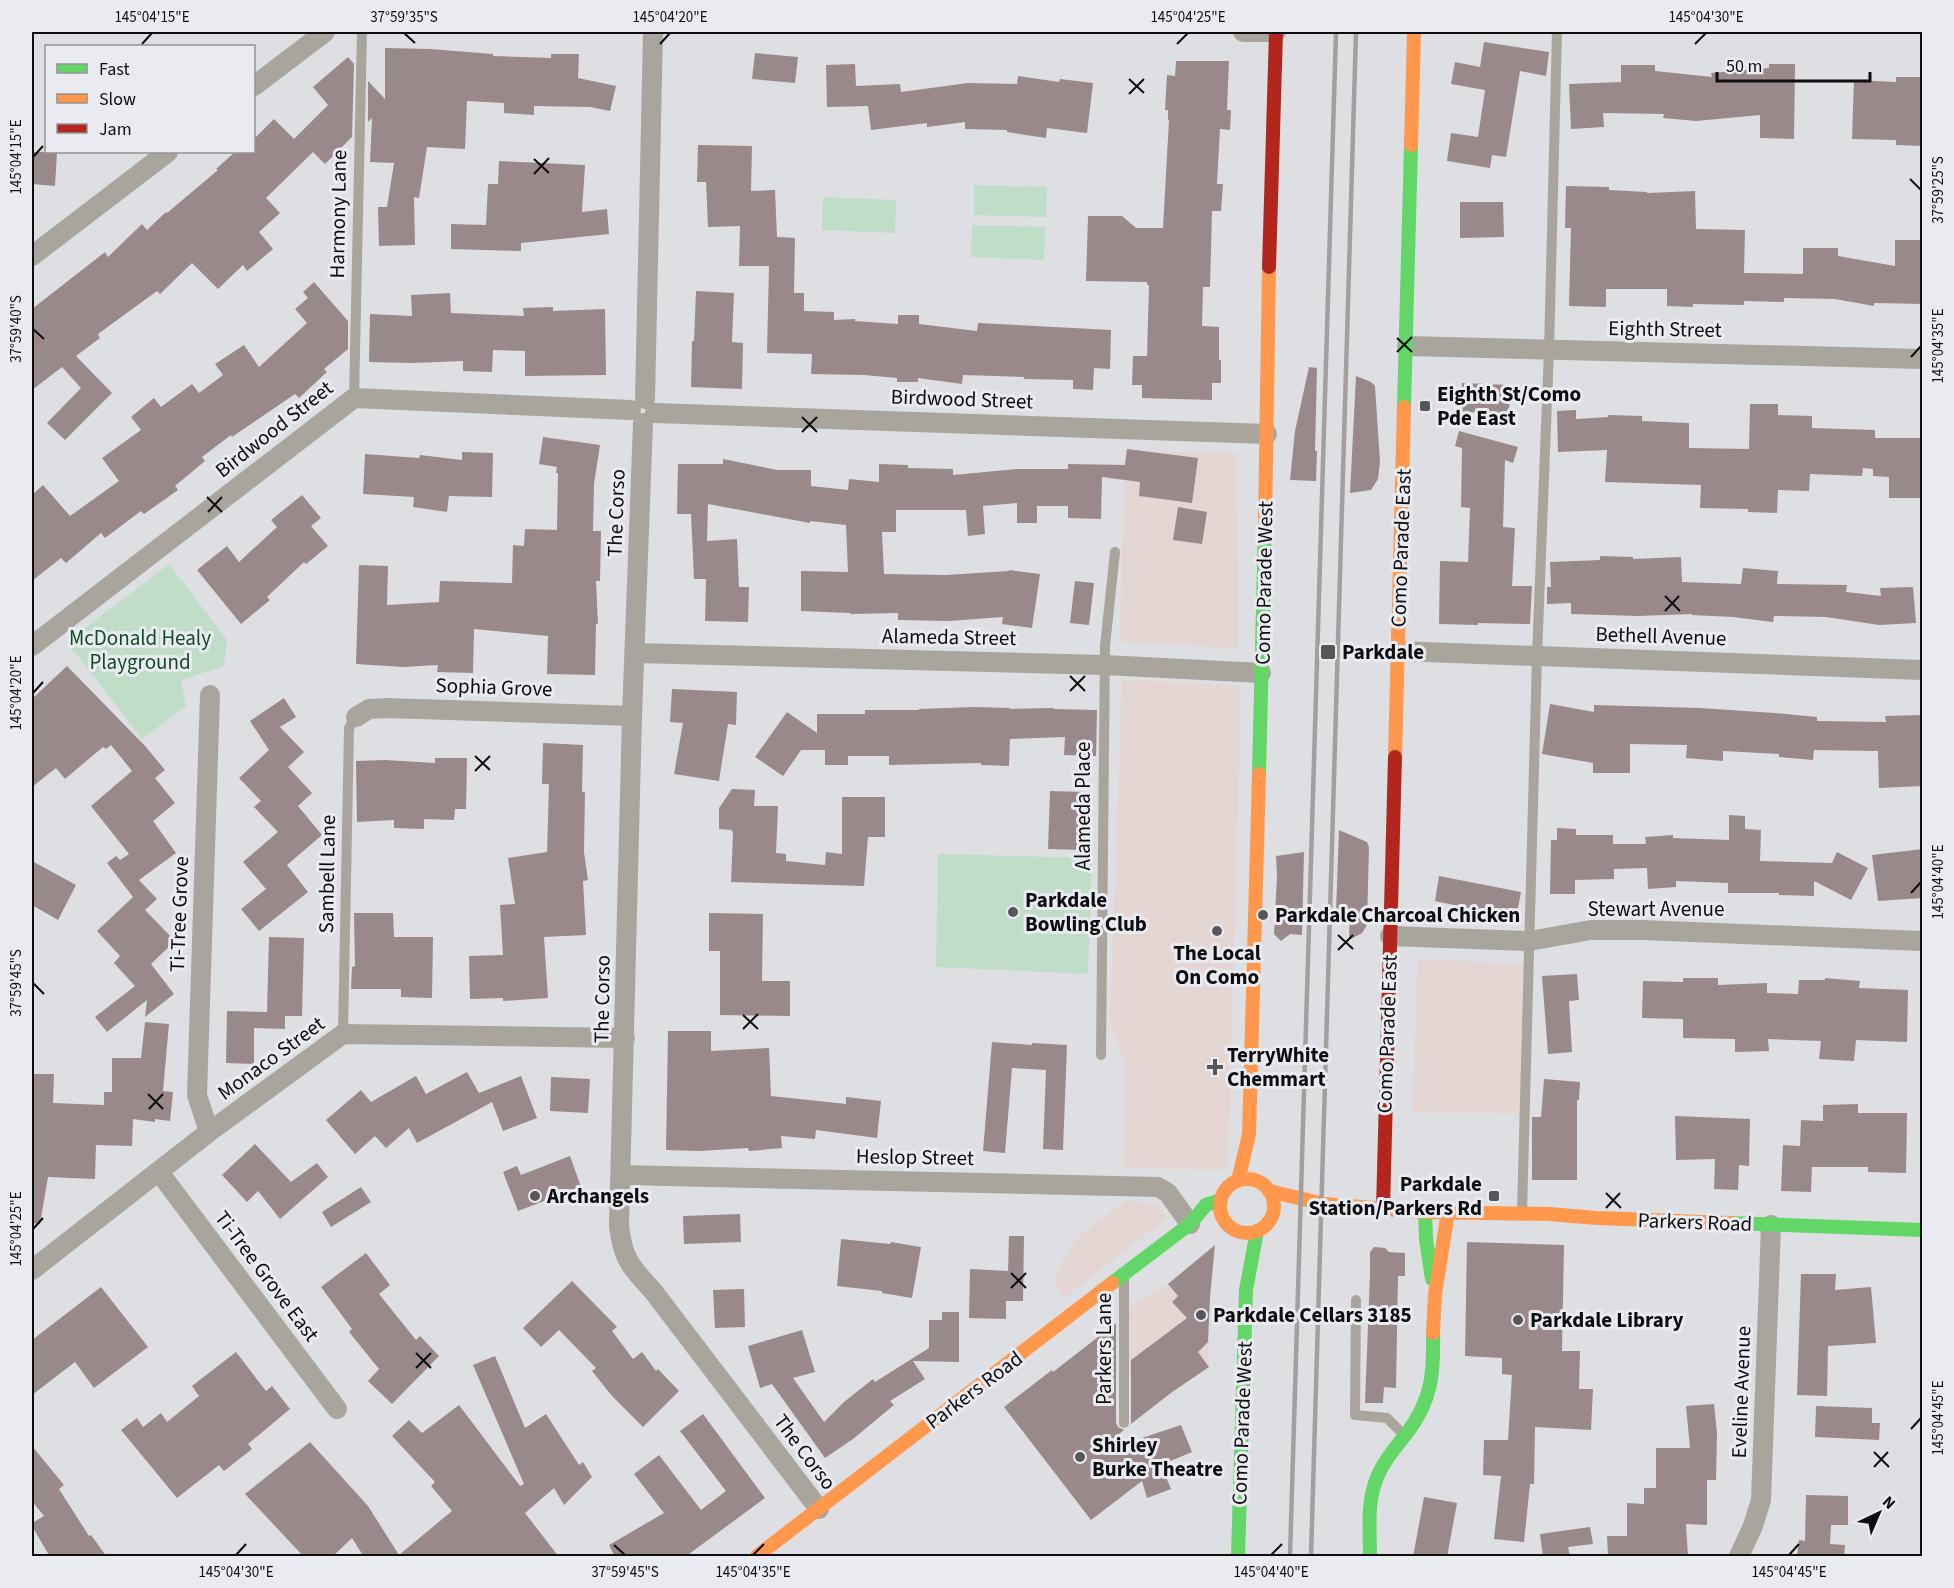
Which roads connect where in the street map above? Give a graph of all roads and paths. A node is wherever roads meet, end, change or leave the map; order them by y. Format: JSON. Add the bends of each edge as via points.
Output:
{"nodes":[{"id":1,"x":325,"y":32,"type":"edge"},
{"id":2,"x":362,"y":32,"type":"edge"},
{"id":3,"x":653,"y":32,"type":"edge"},
{"id":4,"x":1243,"y":32,"type":"edge"},
{"id":5,"x":1276,"y":32,"type":"edge"},
{"id":6,"x":1414,"y":32,"type":"edge"},
{"id":7,"x":1557,"y":32,"type":"edge"},
{"id":8,"x":255,"y":85,"type":"edge"},
{"id":9,"x":167,"y":153,"type":"edge"},
{"id":10,"x":32,"y":256,"type":"edge"},
{"id":11,"x":1407,"y":346,"type":"junction"},
{"id":12,"x":1549,"y":350,"type":"junction"},
{"id":13,"x":1923,"y":359,"type":"edge"},
{"id":14,"x":354,"y":398,"type":"junction"},
{"id":15,"x":644,"y":411,"type":"junction"},
{"id":16,"x":1267,"y":434,"type":"junction"},
{"id":17,"x":1115,"y":552,"type":"dead end"},
{"id":18,"x":32,"y":646,"type":"edge"},
{"id":19,"x":1398,"y":651,"type":"junction"},
{"id":20,"x":635,"y":653,"type":"junction"},
{"id":21,"x":1537,"y":656,"type":"junction"},
{"id":22,"x":1105,"y":665,"type":"junction"},
{"id":23,"x":1923,"y":670,"type":"edge"},
{"id":24,"x":1261,"y":673,"type":"junction"},
{"id":25,"x":210,"y":695,"type":"dead end"},
{"id":26,"x":632,"y":716,"type":"junction"},
{"id":27,"x":356,"y":717,"type":"joint"},
{"id":28,"x":1390,"y":936,"type":"junction"},
{"id":29,"x":1529,"y":941,"type":"junction"},
{"id":30,"x":1923,"y":941,"type":"edge"},
{"id":31,"x":343,"y":1034,"type":"junction"},
{"id":32,"x":625,"y":1038,"type":"junction"},
{"id":33,"x":1101,"y":1055,"type":"dead end"},
{"id":34,"x":209,"y":1132,"type":"junction"},
{"id":35,"x":1249,"y":1134,"type":"junction"},
{"id":36,"x":159,"y":1172,"type":"junction"},
{"id":37,"x":622,"y":1175,"type":"junction"},
{"id":38,"x":1238,"y":1181,"type":"junction"},
{"id":39,"x":1265,"y":1187,"type":"junction"},
{"id":40,"x":1221,"y":1200,"type":"junction"},
{"id":41,"x":1324,"y":1204,"type":"junction"},
{"id":42,"x":1383,"y":1209,"type":"junction"},
{"id":43,"x":1425,"y":1212,"type":"junction"},
{"id":44,"x":1449,"y":1212,"type":"junction"},
{"id":45,"x":1522,"y":1213,"type":"junction"},
{"id":46,"x":1270,"y":1221,"type":"junction"},
{"id":47,"x":1190,"y":1224,"type":"junction"},
{"id":48,"x":1771,"y":1225,"type":"junction"},
{"id":49,"x":1230,"y":1227,"type":"junction"},
{"id":50,"x":1923,"y":1230,"type":"edge"},
{"id":51,"x":1257,"y":1231,"type":"junction"},
{"id":52,"x":1235,"y":1245,"type":"dead end"},
{"id":53,"x":1239,"y":1263,"type":"dead end"},
{"id":54,"x":32,"y":1270,"type":"edge"},
{"id":55,"x":1124,"y":1275,"type":"junction"},
{"id":56,"x":1246,"y":1290,"type":"junction"},
{"id":57,"x":1435,"y":1295,"type":"junction"},
{"id":58,"x":1356,"y":1300,"type":"dead end"},
{"id":59,"x":337,"y":1410,"type":"dead end"},
{"id":60,"x":1124,"y":1423,"type":"dead end"},
{"id":61,"x":1405,"y":1436,"type":"junction"},
{"id":62,"x":819,"y":1509,"type":"junction"},
{"id":63,"x":757,"y":1557,"type":"edge"},
{"id":64,"x":1238,"y":1557,"type":"edge"},
{"id":65,"x":1370,"y":1557,"type":"edge"},
{"id":66,"x":1739,"y":1557,"type":"edge"}],
"edges":[{"from":1,"to":8,"type":"street"},
{"from":2,"to":14,"type":"lane","name":"Harmony Lane"},
{"from":3,"to":15,"type":"street","name":"The Corso"},
{"from":4,"to":5,"type":"street"},
{"from":5,"to":16,"type":"street","name":"Como Parade West"},
{"from":6,"to":11,"type":"street","name":"Como Parade East"},
{"from":7,"to":12,"type":"lane"},
{"from":9,"to":10,"type":"street"},
{"from":11,"to":12,"type":"street","name":"Eighth Street"},
{"from":11,"to":19,"type":"street","name":"Como Parade East"},
{"from":12,"to":13,"type":"street","name":"Eighth Street"},
{"from":12,"to":21,"type":"lane"},
{"from":14,"to":15,"type":"street","name":"Birdwood Street"},
{"from":14,"to":18,"type":"street","name":"Birdwood Street"},
{"from":15,"to":16,"type":"street","name":"Birdwood Street"},
{"from":15,"to":20,"type":"street","name":"The Corso"},
{"from":16,"to":24,"type":"street","name":"Como Parade West"},
{"from":17,"to":22,"type":"lane","name":"Alameda Place"},
{"from":19,"to":21,"type":"street","name":"Bethell Avenue"},
{"from":19,"to":28,"type":"street","name":"Como Parade East"},
{"from":20,"to":22,"type":"street","name":"Alameda Street"},
{"from":20,"to":26,"type":"street","name":"The Corso"},
{"from":21,"to":23,"type":"street","name":"Bethell Avenue"},
{"from":21,"to":29,"type":"lane"},
{"from":22,"to":24,"type":"street","name":"Alameda Street"},
{"from":22,"to":33,"type":"lane","name":"Alameda Place"},
{"from":24,"to":35,"type":"street","name":"Como Parade West"},
{"from":25,"to":34,"type":"street","name":"Ti-Tree Grove","via":[[197,1095]]},
{"from":26,"to":27,"type":"street","name":"Sophia Grove","via":[[387,708],[369,709]]},
{"from":26,"to":32,"type":"street","name":"The Corso"},
{"from":27,"to":31,"type":"lane","name":"Sambell Lane","via":[[349,728]]},
{"from":28,"to":29,"type":"street","name":"Stewart Avenue"},
{"from":28,"to":42,"type":"street","name":"Como Parade East"},
{"from":29,"to":30,"type":"street","name":"Stewart Avenue","via":[[1591,930]]},
{"from":29,"to":45,"type":"lane"},
{"from":31,"to":32,"type":"street","name":"Monaco Street"},
{"from":31,"to":34,"type":"street","name":"Monaco Street"},
{"from":32,"to":37,"type":"street","name":"The Corso"},
{"from":34,"to":36,"type":"street","name":"Monaco Street"},
{"from":35,"to":38,"type":"street","name":"Como Parade West"},
{"from":35,"to":39,"type":"street","name":"Como Parade West"},
{"from":36,"to":54,"type":"street","name":"Monaco Street"},
{"from":36,"to":59,"type":"street","name":"Ti-Tree Grove East"},
{"from":37,"to":47,"type":"street","name":"Heslop Street","via":[[1158,1187],[1168,1193]]},
{"from":37,"to":62,"type":"street","name":"The Corso","via":[[620,1236],[631,1267]]},
{"from":38,"to":39,"type":"street","via":[[1253,1180]]},
{"from":38,"to":40,"type":"street","via":[[1230,1185]]},
{"from":39,"to":41,"type":"street","name":"Parkers Road"},
{"from":39,"to":46,"type":"street","via":[[1274,1206]]},
{"from":40,"to":47,"type":"street","name":"Parkers Road","via":[[1203,1206]]},
{"from":40,"to":49,"type":"street","via":[[1222,1218]]},
{"from":41,"to":42,"type":"street","name":"Parkers Road"},
{"from":41,"to":46,"type":"street","name":"Parkers Road"},
{"from":42,"to":43,"type":"street","name":"Parkers Road"},
{"from":43,"to":44,"type":"street","name":"Parkers Road"},
{"from":43,"to":57,"type":"street"},
{"from":44,"to":45,"type":"street","name":"Parkers Road"},
{"from":44,"to":57,"type":"street"},
{"from":45,"to":48,"type":"street","name":"Parkers Road"},
{"from":46,"to":51,"type":"street"},
{"from":47,"to":49,"type":"street"},
{"from":47,"to":55,"type":"street","name":"Parkers Road"},
{"from":48,"to":50,"type":"street","name":"Parkers Road"},
{"from":48,"to":66,"type":"street","name":"Eveline Avenue","via":[[1761,1500]]},
{"from":49,"to":51,"type":"street","via":[[1240,1233]]},
{"from":49,"to":52,"type":"street"},
{"from":51,"to":56,"type":"street","name":"Como Parade West"},
{"from":53,"to":56,"type":"street","name":"Como Parade West"},
{"from":55,"to":60,"type":"lane","name":"Parkers Lane"},
{"from":55,"to":62,"type":"street","name":"Parkers Road"},
{"from":56,"to":64,"type":"street","name":"Como Parade West"},
{"from":57,"to":61,"type":"street","via":[[1429,1393]]},
{"from":58,"to":61,"type":"lane","via":[[1355,1415],[1387,1418]]},
{"from":61,"to":65,"type":"street","via":[[1378,1474],[1372,1490]]},
{"from":62,"to":63,"type":"street","name":"Parkers Road"}]}
